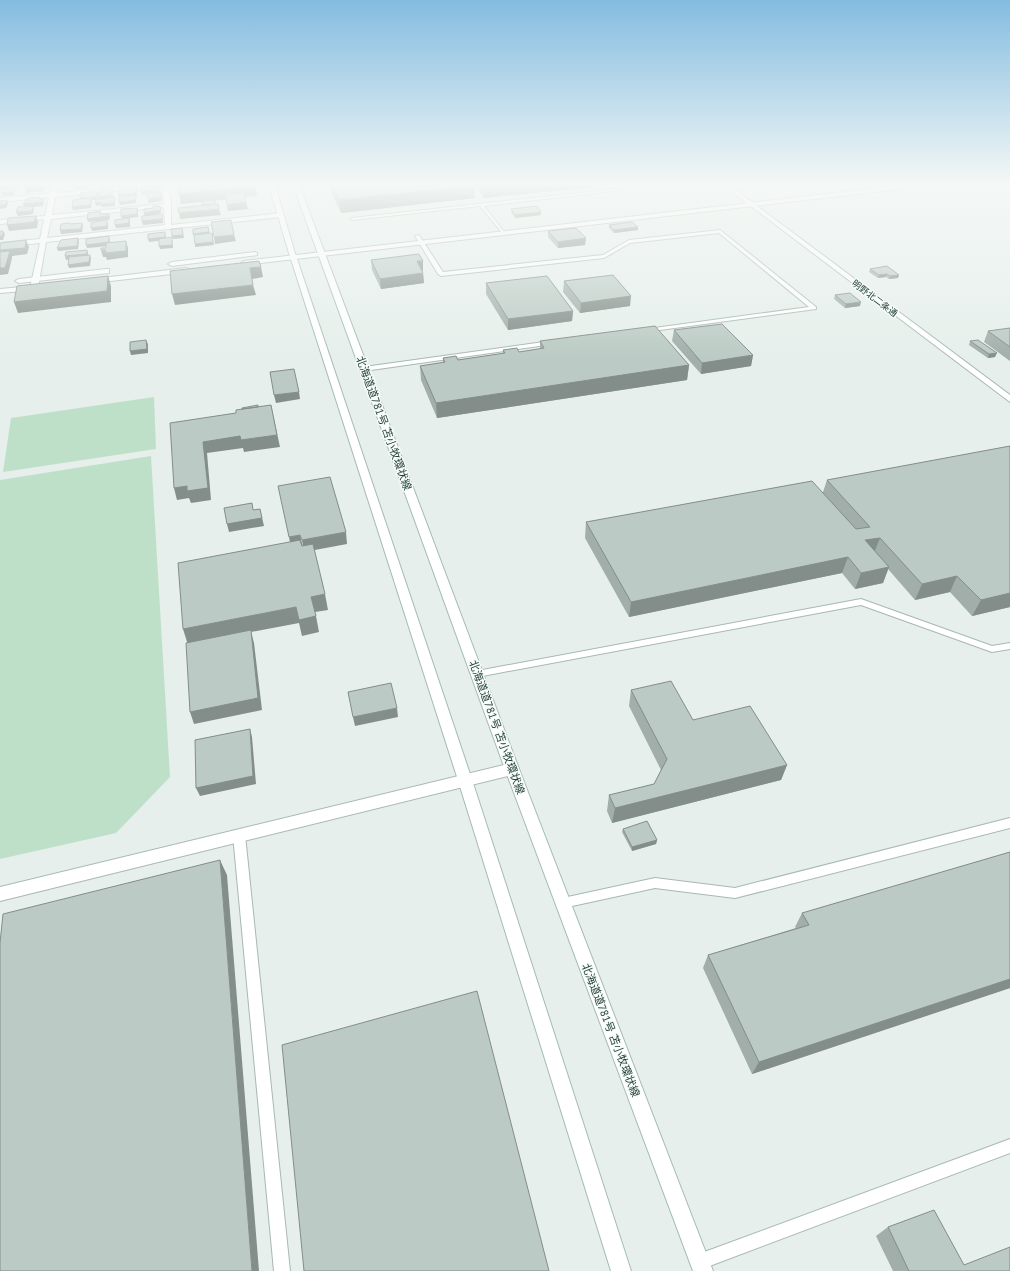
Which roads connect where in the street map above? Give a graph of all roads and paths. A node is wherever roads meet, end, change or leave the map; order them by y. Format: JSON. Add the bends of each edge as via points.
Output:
{"nodes":[{"id":1,"x":31,"y":241,"type":"edge"},
{"id":2,"x":42,"y":241,"type":"edge"},
{"id":3,"x":288,"y":241,"type":"edge"},
{"id":4,"x":317,"y":241,"type":"edge"},
{"id":5,"x":398,"y":241,"type":"edge"},
{"id":6,"x":420,"y":241,"type":"edge"},
{"id":7,"x":635,"y":241,"type":"edge"},
{"id":8,"x":733,"y":241,"type":"edge"},
{"id":9,"x":801,"y":241,"type":"edge"},
{"id":10,"x":0,"y":245,"type":"edge"},
{"id":11,"x":320,"y":250,"type":"junction"},
{"id":12,"x":292,"y":254,"type":"junction"},
{"id":13,"x":167,"y":264,"type":"dead end"},
{"id":14,"x":238,"y":264,"type":"edge"},
{"id":15,"x":199,"y":268,"type":"edge"},
{"id":16,"x":113,"y":270,"type":"dead end"},
{"id":17,"x":36,"y":279,"type":"junction"},
{"id":18,"x":89,"y":281,"type":"edge"},
{"id":19,"x":14,"y":282,"type":"dead end"},
{"id":20,"x":42,"y":287,"type":"edge"},
{"id":21,"x":34,"y":288,"type":"junction"},
{"id":22,"x":0,"y":291,"type":"edge"},
{"id":23,"x":640,"y":331,"type":"edge"},
{"id":24,"x":561,"y":342,"type":"edge"},
{"id":25,"x":364,"y":368,"type":"junction"},
{"id":26,"x":1010,"y":399,"type":"edge"},
{"id":27,"x":1010,"y":646,"type":"edge"},
{"id":28,"x":477,"y":674,"type":"junction"},
{"id":29,"x":512,"y":768,"type":"junction"},
{"id":30,"x":465,"y":780,"type":"junction"},
{"id":31,"x":1010,"y":823,"type":"edge"},
{"id":32,"x":239,"y":835,"type":"junction"},
{"id":33,"x":0,"y":894,"type":"edge"},
{"id":34,"x":563,"y":903,"type":"junction"},
{"id":35,"x":1010,"y":1146,"type":"edge"},
{"id":36,"x":701,"y":1266,"type":"edge"},
{"id":37,"x":282,"y":1271,"type":"edge"},
{"id":38,"x":621,"y":1271,"type":"edge"}],
"edges":[{"from":1,"to":10,"type":"street"},
{"from":2,"to":17,"type":"street"},
{"from":3,"to":12,"type":"street"},
{"from":4,"to":11,"type":"street","name":"北海道道781号 苫小牧環状線"},
{"from":5,"to":11,"type":"street"},
{"from":6,"to":7,"type":"lane","via":[[440,274],[604,256]]},
{"from":8,"to":23,"type":"lane","via":[[814,308]]},
{"from":9,"to":26,"type":"street","name":"明野北二条通"},
{"from":11,"to":12,"type":"street"},
{"from":11,"to":25,"type":"street","name":"北海道道781号 苫小牧環状線"},
{"from":12,"to":13,"type":"street"},
{"from":12,"to":14,"type":"street"},
{"from":12,"to":30,"type":"street"},
{"from":15,"to":18,"type":"street"},
{"from":16,"to":17,"type":"street"},
{"from":17,"to":19,"type":"street"},
{"from":17,"to":21,"type":"street"},
{"from":20,"to":21,"type":"street"},
{"from":21,"to":22,"type":"street"},
{"from":24,"to":25,"type":"lane"},
{"from":25,"to":28,"type":"street","name":"北海道道781号 苫小牧環状線"},
{"from":27,"to":28,"type":"lane","via":[[992,649],[861,602]]},
{"from":28,"to":29,"type":"street","name":"北海道道781号 苫小牧環状線"},
{"from":29,"to":30,"type":"street"},
{"from":29,"to":34,"type":"street","name":"北海道道781号 苫小牧環状線"},
{"from":30,"to":32,"type":"street"},
{"from":30,"to":38,"type":"street"},
{"from":31,"to":34,"type":"lane","via":[[735,893],[655,883]]},
{"from":32,"to":33,"type":"street"},
{"from":32,"to":37,"type":"lane"},
{"from":34,"to":36,"type":"street","name":"北海道道781号 苫小牧環状線"},
{"from":35,"to":36,"type":"lane"}]}
